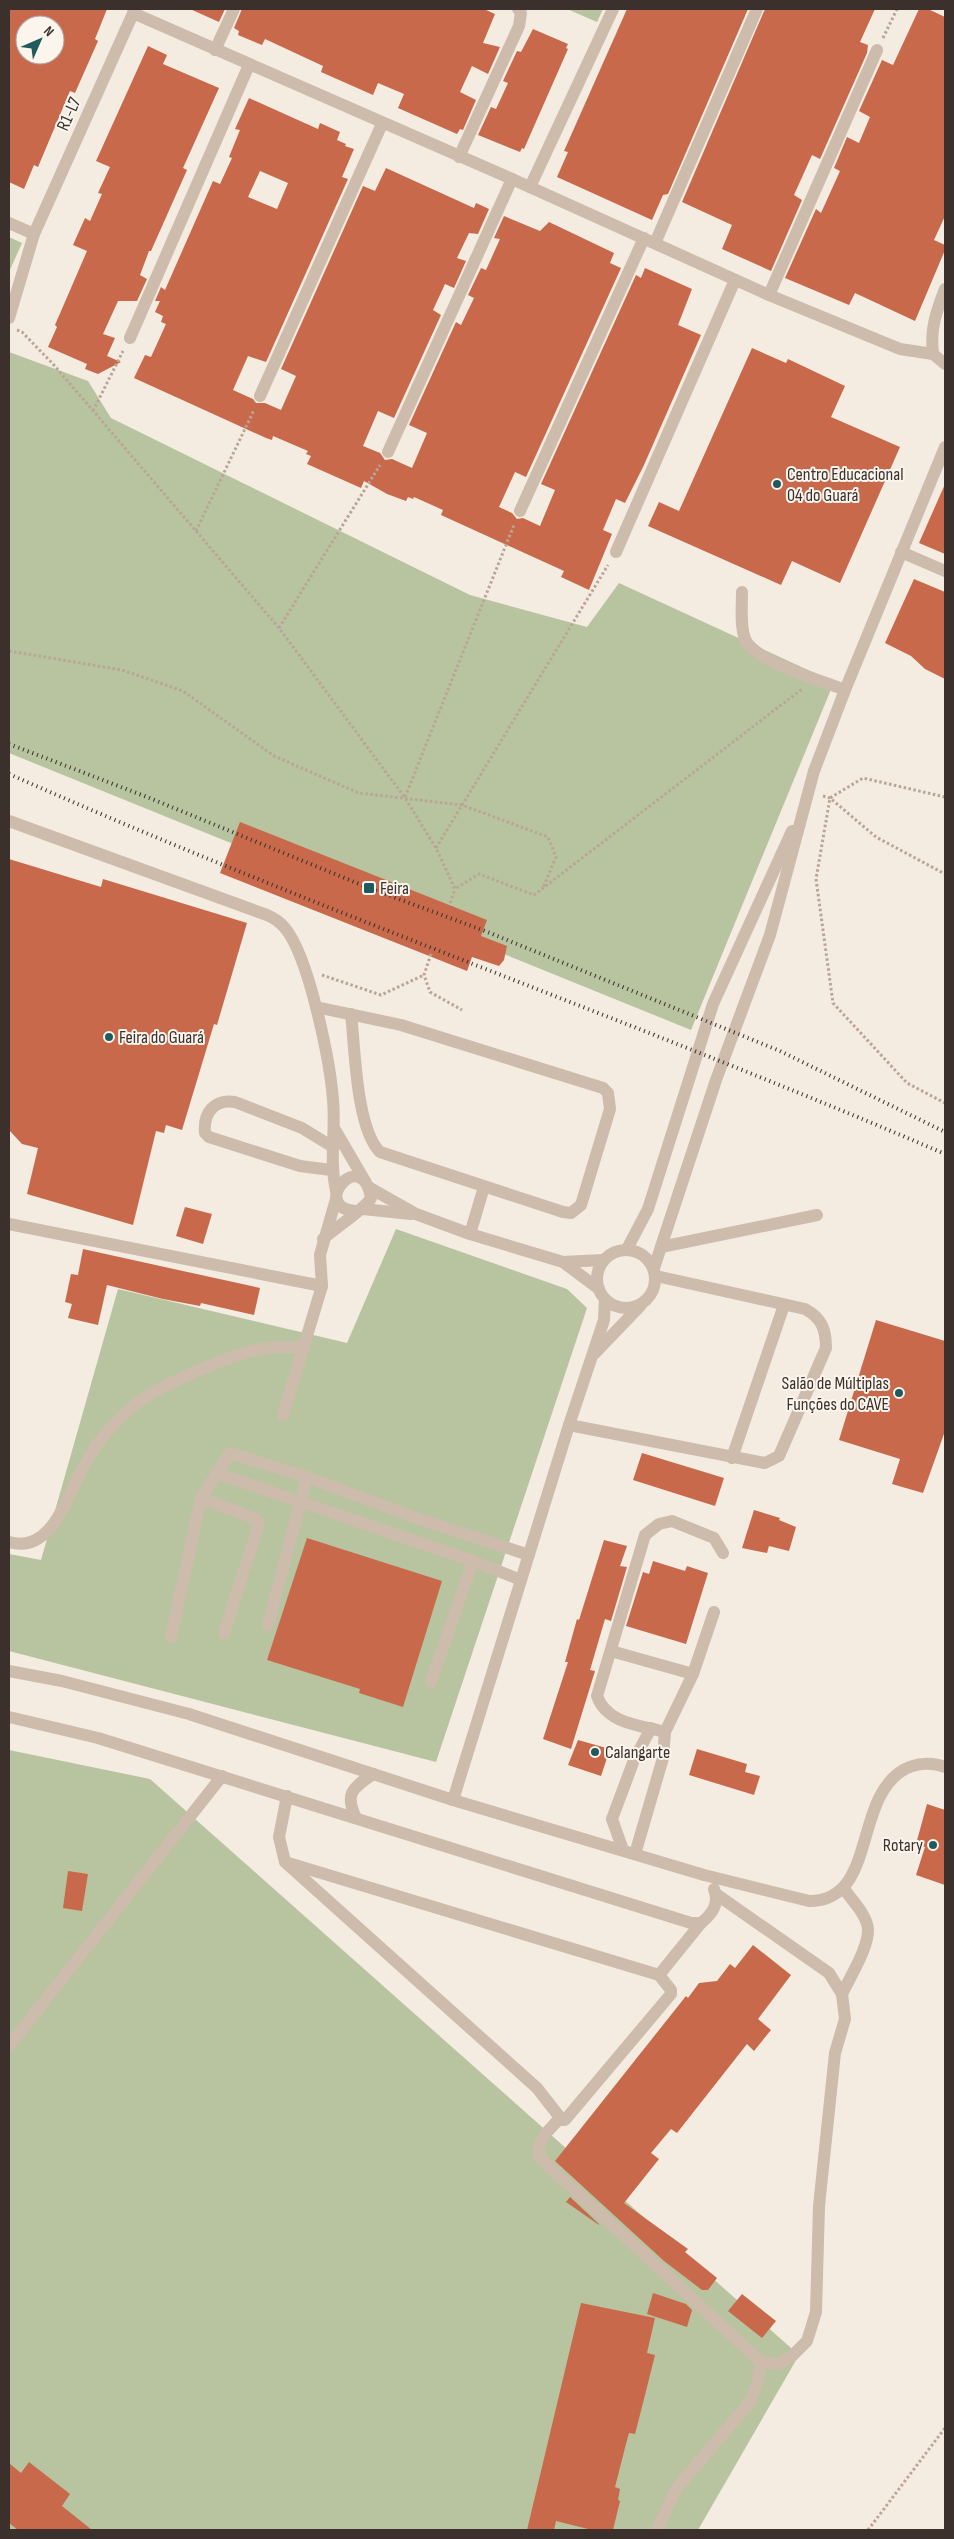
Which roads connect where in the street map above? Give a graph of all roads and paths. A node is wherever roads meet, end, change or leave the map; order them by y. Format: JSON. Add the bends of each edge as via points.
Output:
{"nodes":[{"id":1,"x":234,"y":9,"type":"edge"},
{"id":2,"x":518,"y":9,"type":"edge"},
{"id":3,"x":613,"y":9,"type":"edge"},
{"id":4,"x":757,"y":9,"type":"edge"},
{"id":5,"x":897,"y":9,"type":"edge"},
{"id":6,"x":134,"y":11,"type":"edge"},
{"id":7,"x":215,"y":50,"type":"junction"},
{"id":8,"x":877,"y":50,"type":"joint"},
{"id":9,"x":249,"y":66,"type":"junction"},
{"id":10,"x":382,"y":124,"type":"junction"},
{"id":11,"x":459,"y":157,"type":"junction"},
{"id":12,"x":512,"y":179,"type":"junction"},
{"id":13,"x":530,"y":187,"type":"junction"},
{"id":14,"x":9,"y":223,"type":"edge"},
{"id":15,"x":34,"y":234,"type":"junction"},
{"id":16,"x":650,"y":241,"type":"junction"},
{"id":17,"x":735,"y":280,"type":"junction"},
{"id":18,"x":945,"y":289,"type":"edge"},
{"id":19,"x":769,"y":295,"type":"junction"},
{"id":20,"x":9,"y":318,"type":"edge"},
{"id":21,"x":9,"y":326,"type":"edge"},
{"id":22,"x":130,"y":338,"type":"joint"},
{"id":23,"x":933,"y":354,"type":"junction"},
{"id":24,"x":945,"y":364,"type":"edge"},
{"id":25,"x":260,"y":396,"type":"joint"},
{"id":26,"x":93,"y":411,"type":"junction"},
{"id":27,"x":945,"y":447,"type":"edge"},
{"id":28,"x":388,"y":452,"type":"joint"},
{"id":29,"x":520,"y":511,"type":"joint"},
{"id":30,"x":196,"y":531,"type":"junction"},
{"id":31,"x":616,"y":552,"type":"joint"},
{"id":32,"x":901,"y":552,"type":"junction"},
{"id":33,"x":945,"y":571,"type":"edge"},
{"id":34,"x":742,"y":592,"type":"dead end"},
{"id":35,"x":279,"y":628,"type":"junction"},
{"id":36,"x":9,"y":651,"type":"edge"},
{"id":37,"x":816,"y":678,"type":"junction"},
{"id":38,"x":845,"y":690,"type":"junction"},
{"id":39,"x":945,"y":797,"type":"edge"},
{"id":40,"x":405,"y":798,"type":"junction"},
{"id":41,"x":830,"y":798,"type":"junction"},
{"id":42,"x":462,"y":805,"type":"junction"},
{"id":43,"x":804,"y":806,"type":"junction"},
{"id":44,"x":9,"y":820,"type":"edge"},
{"id":45,"x":436,"y":848,"type":"junction"},
{"id":46,"x":945,"y":874,"type":"edge"},
{"id":47,"x":455,"y":889,"type":"junction"},
{"id":48,"x":542,"y":889,"type":"junction"},
{"id":49,"x":450,"y":903,"type":"dead end"},
{"id":50,"x":431,"y":954,"type":"dead end"},
{"id":51,"x":304,"y":969,"type":"junction"},
{"id":52,"x":424,"y":975,"type":"junction"},
{"id":53,"x":316,"y":1007,"type":"junction"},
{"id":54,"x":462,"y":1010,"type":"dead end"},
{"id":55,"x":351,"y":1014,"type":"junction"},
{"id":56,"x":945,"y":1102,"type":"edge"},
{"id":57,"x":334,"y":1128,"type":"junction"},
{"id":58,"x":333,"y":1147,"type":"junction"},
{"id":59,"x":331,"y":1170,"type":"junction"},
{"id":60,"x":367,"y":1184,"type":"junction"},
{"id":61,"x":484,"y":1187,"type":"junction"},
{"id":62,"x":336,"y":1195,"type":"junction"},
{"id":63,"x":359,"y":1210,"type":"junction"},
{"id":64,"x":416,"y":1214,"type":"junction"},
{"id":65,"x":817,"y":1215,"type":"dead end"},
{"id":66,"x":9,"y":1224,"type":"edge"},
{"id":67,"x":470,"y":1234,"type":"junction"},
{"id":68,"x":323,"y":1239,"type":"junction"},
{"id":69,"x":661,"y":1247,"type":"junction"},
{"id":70,"x":627,"y":1249,"type":"junction"},
{"id":71,"x":603,"y":1260,"type":"junction"},
{"id":72,"x":563,"y":1262,"type":"junction"},
{"id":73,"x":655,"y":1272,"type":"junction"},
{"id":74,"x":322,"y":1286,"type":"junction"},
{"id":75,"x":602,"y":1294,"type":"junction"},
{"id":76,"x":641,"y":1304,"type":"junction"},
{"id":77,"x":784,"y":1305,"type":"junction"},
{"id":78,"x":302,"y":1348,"type":"junction"},
{"id":79,"x":592,"y":1355,"type":"junction"},
{"id":80,"x":283,"y":1415,"type":"dead end"},
{"id":81,"x":569,"y":1425,"type":"junction"},
{"id":82,"x":732,"y":1458,"type":"junction"},
{"id":83,"x":216,"y":1473,"type":"junction"},
{"id":84,"x":307,"y":1477,"type":"junction"},
{"id":85,"x":201,"y":1498,"type":"junction"},
{"id":86,"x":300,"y":1502,"type":"junction"},
{"id":87,"x":422,"y":1520,"type":"junction"},
{"id":88,"x":9,"y":1542,"type":"edge"},
{"id":89,"x":414,"y":1542,"type":"junction"},
{"id":90,"x":723,"y":1553,"type":"dead end"},
{"id":91,"x":529,"y":1555,"type":"junction"},
{"id":92,"x":473,"y":1561,"type":"junction"},
{"id":93,"x":521,"y":1580,"type":"junction"},
{"id":94,"x":714,"y":1612,"type":"dead end"},
{"id":95,"x":268,"y":1625,"type":"dead end"},
{"id":96,"x":224,"y":1633,"type":"dead end"},
{"id":97,"x":171,"y":1637,"type":"dead end"},
{"id":98,"x":611,"y":1651,"type":"junction"},
{"id":99,"x":9,"y":1672,"type":"edge"},
{"id":100,"x":693,"y":1674,"type":"junction"},
{"id":101,"x":431,"y":1682,"type":"dead end"},
{"id":102,"x":9,"y":1717,"type":"edge"},
{"id":103,"x":651,"y":1728,"type":"junction"},
{"id":104,"x":665,"y":1732,"type":"junction"},
{"id":105,"x":945,"y":1766,"type":"edge"},
{"id":106,"x":373,"y":1774,"type":"junction"},
{"id":107,"x":222,"y":1776,"type":"junction"},
{"id":108,"x":287,"y":1796,"type":"junction"},
{"id":109,"x":453,"y":1800,"type":"junction"},
{"id":110,"x":356,"y":1818,"type":"junction"},
{"id":111,"x":629,"y":1852,"type":"junction"},
{"id":112,"x":285,"y":1862,"type":"junction"},
{"id":113,"x":704,"y":1875,"type":"junction"},
{"id":114,"x":844,"y":1888,"type":"junction"},
{"id":115,"x":716,"y":1894,"type":"junction"},
{"id":116,"x":701,"y":1923,"type":"junction"},
{"id":117,"x":659,"y":1975,"type":"junction"},
{"id":118,"x":842,"y":1994,"type":"junction"},
{"id":119,"x":9,"y":2046,"type":"edge"},
{"id":120,"x":560,"y":2118,"type":"junction"},
{"id":121,"x":761,"y":2362,"type":"junction"},
{"id":122,"x":945,"y":2428,"type":"edge"},
{"id":123,"x":658,"y":2530,"type":"edge"},
{"id":124,"x":868,"y":2530,"type":"edge"}],
"edges":[{"from":1,"to":7,"type":"street"},
{"from":2,"to":11,"type":"street","via":[[521,13],[519,26]]},
{"from":3,"to":13,"type":"street"},
{"from":4,"to":16,"type":"street"},
{"from":5,"to":8,"type":"path"},
{"from":6,"to":7,"type":"street"},
{"from":6,"to":15,"type":"street","name":"R1-L7"},
{"from":7,"to":9,"type":"street"},
{"from":8,"to":19,"type":"street"},
{"from":9,"to":10,"type":"street"},
{"from":9,"to":22,"type":"street"},
{"from":10,"to":11,"type":"street"},
{"from":10,"to":25,"type":"street"},
{"from":11,"to":12,"type":"street"},
{"from":12,"to":13,"type":"street"},
{"from":12,"to":28,"type":"street"},
{"from":13,"to":16,"type":"street"},
{"from":14,"to":15,"type":"street"},
{"from":15,"to":20,"type":"street","name":"R1-L7"},
{"from":16,"to":17,"type":"street"},
{"from":16,"to":29,"type":"street"},
{"from":17,"to":19,"type":"street"},
{"from":17,"to":31,"type":"street"},
{"from":18,"to":23,"type":"street","via":[[933,323]]},
{"from":19,"to":23,"type":"street","via":[[900,349]]},
{"from":21,"to":26,"type":"path","via":[[22,332]]},
{"from":22,"to":26,"type":"path"},
{"from":23,"to":24,"type":"street"},
{"from":25,"to":30,"type":"path"},
{"from":26,"to":30,"type":"path"},
{"from":27,"to":32,"type":"street"},
{"from":28,"to":35,"type":"path"},
{"from":29,"to":40,"type":"path"},
{"from":30,"to":35,"type":"path"},
{"from":31,"to":42,"type":"path"},
{"from":32,"to":33,"type":"street"},
{"from":32,"to":38,"type":"street"},
{"from":34,"to":37,"type":"street","via":[[743,631],[752,648],[768,659]]},
{"from":35,"to":40,"type":"path"},
{"from":36,"to":40,"type":"path","via":[[122,670],[183,691],[274,756],[359,793]]},
{"from":37,"to":38,"type":"street"},
{"from":37,"to":48,"type":"path"},
{"from":38,"to":43,"type":"street","via":[[814,770]]},
{"from":39,"to":41,"type":"path","via":[[863,778]]},
{"from":40,"to":42,"type":"path"},
{"from":40,"to":45,"type":"path"},
{"from":41,"to":46,"type":"path","via":[[876,836]]},
{"from":41,"to":56,"type":"path","via":[[816,878],[834,1003],[907,1083]]},
{"from":42,"to":45,"type":"path"},
{"from":42,"to":48,"type":"path","via":[[548,837],[556,857]]},
{"from":43,"to":69,"type":"street","via":[[770,935],[716,1080]]},
{"from":43,"to":70,"type":"street","via":[[713,1004],[648,1209]]},
{"from":44,"to":51,"type":"street","via":[[267,914],[286,929]]},
{"from":45,"to":47,"type":"path"},
{"from":47,"to":48,"type":"path","via":[[479,874],[534,895]]},
{"from":47,"to":49,"type":"path"},
{"from":50,"to":52,"type":"path"},
{"from":51,"to":52,"type":"path","via":[[381,995]]},
{"from":51,"to":53,"type":"street"},
{"from":52,"to":54,"type":"path","via":[[430,992]]},
{"from":53,"to":55,"type":"street"},
{"from":53,"to":57,"type":"street","via":[[333,1099]]},
{"from":55,"to":61,"type":"street","via":[[363,1118],[376,1148],[387,1156]]},
{"from":55,"to":61,"type":"street","via":[[400,1025],[539,1067],[594,1084],[608,1093],[610,1109],[581,1205],[576,1210],[563,1212]]},
{"from":57,"to":58,"type":"street"},
{"from":57,"to":60,"type":"street"},
{"from":58,"to":59,"type":"street"},
{"from":58,"to":59,"type":"street","via":[[302,1128],[224,1100],[211,1109],[204,1126],[209,1137],[300,1166]]},
{"from":59,"to":62,"type":"street"},
{"from":60,"to":62,"type":"street","via":[[357,1177],[348,1177],[339,1184]]},
{"from":60,"to":63,"type":"street","via":[[372,1198]]},
{"from":60,"to":64,"type":"street"},
{"from":61,"to":67,"type":"street"},
{"from":62,"to":63,"type":"street","via":[[341,1207],[348,1211]]},
{"from":62,"to":68,"type":"street"},
{"from":63,"to":64,"type":"street"},
{"from":63,"to":68,"type":"street"},
{"from":64,"to":67,"type":"street"},
{"from":65,"to":69,"type":"street"},
{"from":66,"to":74,"type":"street"},
{"from":67,"to":72,"type":"street"},
{"from":68,"to":74,"type":"street","via":[[320,1255]]},
{"from":69,"to":73,"type":"street"},
{"from":70,"to":71,"type":"street","via":[[614,1252]]},
{"from":70,"to":73,"type":"street","via":[[648,1258]]},
{"from":71,"to":72,"type":"street"},
{"from":71,"to":75,"type":"street","via":[[597,1272]]},
{"from":72,"to":75,"type":"street"},
{"from":73,"to":76,"type":"street","via":[[653,1292]]},
{"from":73,"to":77,"type":"street"},
{"from":74,"to":78,"type":"street"},
{"from":75,"to":76,"type":"street","via":[[616,1306],[629,1308]]},
{"from":75,"to":79,"type":"street","via":[[604,1320]]},
{"from":76,"to":79,"type":"street"},
{"from":77,"to":82,"type":"street"},
{"from":77,"to":82,"type":"street","via":[[815,1314],[826,1333],[826,1348],[779,1456],[765,1463]]},
{"from":78,"to":80,"type":"street"},
{"from":78,"to":88,"type":"street","via":[[256,1350],[168,1386],[133,1406],[99,1441],[58,1518],[44,1534],[28,1544]]},
{"from":79,"to":81,"type":"street"},
{"from":81,"to":82,"type":"street"},
{"from":81,"to":91,"type":"street"},
{"from":83,"to":84,"type":"street","via":[[230,1453]]},
{"from":83,"to":85,"type":"street"},
{"from":83,"to":86,"type":"street"},
{"from":84,"to":86,"type":"street"},
{"from":84,"to":87,"type":"street"},
{"from":85,"to":96,"type":"street","via":[[256,1519],[259,1524]]},
{"from":85,"to":97,"type":"street"},
{"from":86,"to":89,"type":"street"},
{"from":86,"to":95,"type":"street"},
{"from":87,"to":89,"type":"street"},
{"from":87,"to":91,"type":"street"},
{"from":89,"to":92,"type":"street"},
{"from":90,"to":98,"type":"street","via":[[714,1538],[672,1521],[659,1524],[646,1534]]},
{"from":91,"to":93,"type":"street"},
{"from":92,"to":93,"type":"street"},
{"from":92,"to":101,"type":"street"},
{"from":93,"to":109,"type":"street"},
{"from":94,"to":100,"type":"street"},
{"from":98,"to":100,"type":"street"},
{"from":98,"to":103,"type":"street","via":[[597,1696],[600,1704],[615,1719]]},
{"from":99,"to":106,"type":"street","via":[[62,1681],[189,1714]]},
{"from":100,"to":104,"type":"street"},
{"from":102,"to":107,"type":"street","via":[[98,1738]]},
{"from":103,"to":104,"type":"street"},
{"from":103,"to":111,"type":"street","via":[[634,1760],[612,1819]]},
{"from":104,"to":111,"type":"street","via":[[663,1758]]},
{"from":105,"to":114,"type":"street","via":[[936,1763],[913,1765],[884,1786],[852,1877]]},
{"from":106,"to":109,"type":"street"},
{"from":106,"to":110,"type":"street","via":[[353,1789],[349,1798]]},
{"from":107,"to":108,"type":"street"},
{"from":107,"to":119,"type":"street"},
{"from":108,"to":110,"type":"street"},
{"from":108,"to":112,"type":"street","via":[[279,1837]]},
{"from":109,"to":111,"type":"street"},
{"from":110,"to":116,"type":"street","via":[[691,1923]]},
{"from":111,"to":113,"type":"street"},
{"from":112,"to":117,"type":"street"},
{"from":112,"to":120,"type":"street","via":[[537,2088]]},
{"from":113,"to":114,"type":"street","via":[[809,1901],[823,1901]]},
{"from":113,"to":115,"type":"street"},
{"from":114,"to":118,"type":"street","via":[[868,1928],[864,1947]]},
{"from":115,"to":116,"type":"street","via":[[714,1909]]},
{"from":115,"to":118,"type":"street","via":[[829,1973]]},
{"from":116,"to":117,"type":"street"},
{"from":117,"to":120,"type":"street","via":[[671,1994],[565,2120]]},
{"from":118,"to":121,"type":"street","via":[[845,2019],[835,2053],[819,2206],[816,2312],[807,2341],[793,2355],[780,2364]]},
{"from":120,"to":121,"type":"street","via":[[538,2144],[537,2153],[542,2160]]},
{"from":121,"to":123,"type":"street","via":[[750,2402],[676,2489]]},
{"from":122,"to":124,"type":"path"}]}
